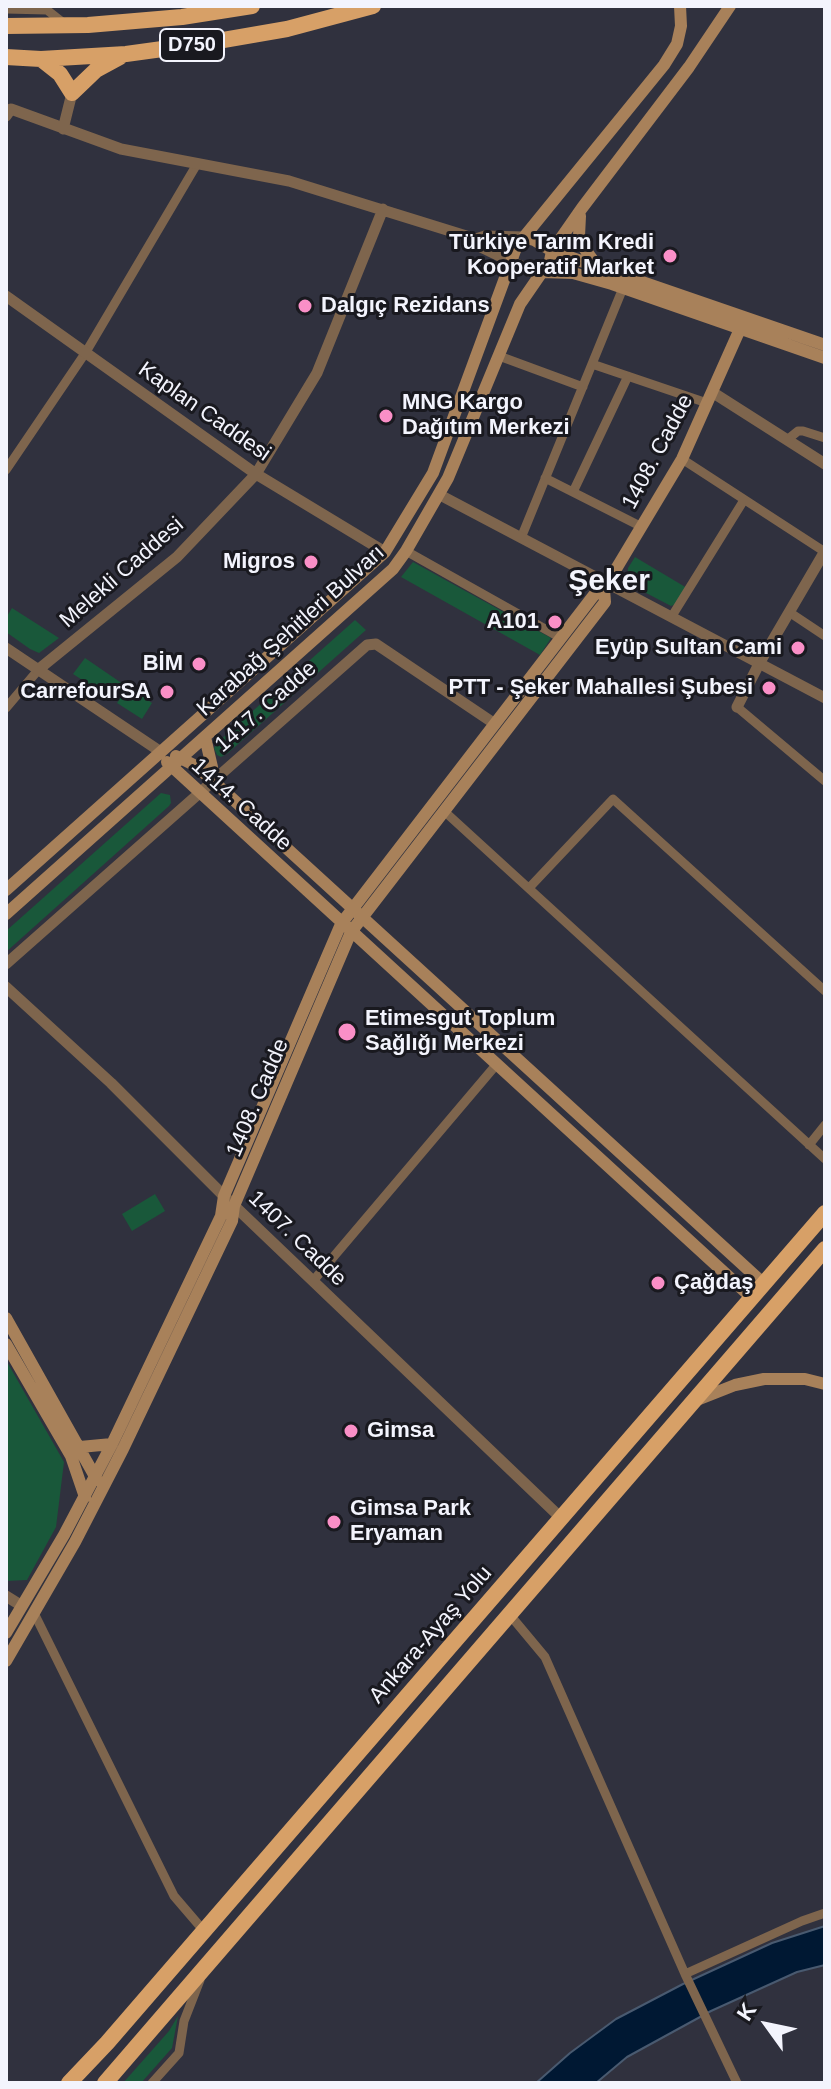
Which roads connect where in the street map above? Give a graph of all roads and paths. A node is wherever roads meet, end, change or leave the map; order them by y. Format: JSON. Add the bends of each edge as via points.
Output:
{"nodes":[{"id":1,"x":252,"y":6,"type":"edge"},
{"id":2,"x":373,"y":6,"type":"edge"},
{"id":3,"x":680,"y":6,"type":"edge"},
{"id":4,"x":730,"y":6,"type":"edge"},
{"id":5,"x":6,"y":9,"type":"edge"},
{"id":6,"x":66,"y":25,"type":"junction"},
{"id":7,"x":6,"y":26,"type":"edge"},
{"id":8,"x":126,"y":54,"type":"junction"},
{"id":9,"x":6,"y":57,"type":"edge"},
{"id":10,"x":41,"y":59,"type":"junction"},
{"id":11,"x":72,"y":93,"type":"junction"},
{"id":12,"x":8,"y":112,"type":"edge"},
{"id":13,"x":63,"y":129,"type":"junction"},
{"id":14,"x":197,"y":164,"type":"junction"},
{"id":15,"x":582,"y":208,"type":"junction"},
{"id":16,"x":383,"y":209,"type":"junction"},
{"id":17,"x":524,"y":237,"type":"junction"},
{"id":18,"x":476,"y":239,"type":"junction"},
{"id":19,"x":552,"y":251,"type":"junction"},
{"id":20,"x":512,"y":262,"type":"junction"},
{"id":21,"x":597,"y":266,"type":"junction"},
{"id":22,"x":542,"y":272,"type":"junction"},
{"id":23,"x":623,"y":288,"type":"junction"},
{"id":24,"x":6,"y":296,"type":"edge"},
{"id":25,"x":740,"y":329,"type":"junction"},
{"id":26,"x":825,"y":345,"type":"edge"},
{"id":27,"x":86,"y":352,"type":"junction"},
{"id":28,"x":499,"y":356,"type":"junction"},
{"id":29,"x":825,"y":358,"type":"edge"},
{"id":30,"x":592,"y":364,"type":"junction"},
{"id":31,"x":628,"y":376,"type":"junction"},
{"id":32,"x":583,"y":387,"type":"junction"},
{"id":33,"x":709,"y":397,"type":"junction"},
{"id":34,"x":825,"y":438,"type":"edge"},
{"id":35,"x":787,"y":440,"type":"junction"},
{"id":36,"x":682,"y":459,"type":"junction"},
{"id":37,"x":825,"y":464,"type":"edge"},
{"id":38,"x":6,"y":470,"type":"edge"},
{"id":39,"x":256,"y":474,"type":"junction"},
{"id":40,"x":545,"y":478,"type":"junction"},
{"id":41,"x":573,"y":492,"type":"junction"},
{"id":42,"x":440,"y":495,"type":"junction"},
{"id":43,"x":744,"y":500,"type":"junction"},
{"id":44,"x":642,"y":527,"type":"junction"},
{"id":45,"x":521,"y":538,"type":"junction"},
{"id":46,"x":406,"y":551,"type":"junction"},
{"id":47,"x":385,"y":552,"type":"junction"},
{"id":48,"x":825,"y":552,"type":"edge"},
{"id":49,"x":606,"y":586,"type":"junction"},
{"id":50,"x":789,"y":612,"type":"junction"},
{"id":51,"x":672,"y":616,"type":"junction"},
{"id":52,"x":825,"y":636,"type":"edge"},
{"id":53,"x":561,"y":638,"type":"junction"},
{"id":54,"x":6,"y":648,"type":"edge"},
{"id":55,"x":760,"y":662,"type":"junction"},
{"id":56,"x":39,"y":669,"type":"junction"},
{"id":57,"x":825,"y":698,"type":"edge"},
{"id":58,"x":737,"y":707,"type":"joint"},
{"id":59,"x":6,"y":708,"type":"edge"},
{"id":60,"x":495,"y":724,"type":"junction"},
{"id":61,"x":205,"y":737,"type":"junction"},
{"id":62,"x":161,"y":752,"type":"junction"},
{"id":63,"x":182,"y":757,"type":"junction"},
{"id":64,"x":170,"y":768,"type":"junction"},
{"id":65,"x":213,"y":781,"type":"junction"},
{"id":66,"x":825,"y":781,"type":"edge"},
{"id":67,"x":198,"y":793,"type":"junction"},
{"id":68,"x":444,"y":811,"type":"junction"},
{"id":69,"x":529,"y":888,"type":"junction"},
{"id":70,"x":6,"y":890,"type":"edge"},
{"id":71,"x":358,"y":913,"type":"junction"},
{"id":72,"x":6,"y":914,"type":"edge"},
{"id":73,"x":346,"y":928,"type":"junction"},
{"id":74,"x":6,"y":964,"type":"edge"},
{"id":75,"x":6,"y":987,"type":"edge"},
{"id":76,"x":825,"y":991,"type":"edge"},
{"id":77,"x":496,"y":1065,"type":"junction"},
{"id":78,"x":825,"y":1125,"type":"edge"},
{"id":79,"x":809,"y":1145,"type":"junction"},
{"id":80,"x":825,"y":1159,"type":"edge"},
{"id":81,"x":229,"y":1201,"type":"junction"},
{"id":82,"x":825,"y":1213,"type":"edge"},
{"id":83,"x":825,"y":1249,"type":"edge"},
{"id":84,"x":313,"y":1281,"type":"junction"},
{"id":85,"x":764,"y":1284,"type":"junction"},
{"id":86,"x":752,"y":1298,"type":"junction"},
{"id":87,"x":6,"y":1318,"type":"edge"},
{"id":88,"x":6,"y":1344,"type":"edge"},
{"id":89,"x":825,"y":1384,"type":"edge"},
{"id":90,"x":694,"y":1401,"type":"junction"},
{"id":91,"x":112,"y":1444,"type":"junction"},
{"id":92,"x":80,"y":1447,"type":"junction"},
{"id":93,"x":95,"y":1476,"type":"junction"},
{"id":94,"x":102,"y":1490,"type":"junction"},
{"id":95,"x":85,"y":1496,"type":"junction"},
{"id":96,"x":90,"y":1512,"type":"junction"},
{"id":97,"x":561,"y":1518,"type":"junction"},
{"id":98,"x":6,"y":1596,"type":"edge"},
{"id":99,"x":28,"y":1610,"type":"junction"},
{"id":100,"x":510,"y":1615,"type":"junction"},
{"id":101,"x":6,"y":1633,"type":"edge"},
{"id":102,"x":6,"y":1661,"type":"edge"},
{"id":103,"x":825,"y":1913,"type":"edge"},
{"id":104,"x":204,"y":1931,"type":"junction"},
{"id":105,"x":203,"y":1972,"type":"junction"},
{"id":106,"x":685,"y":1974,"type":"junction"},
{"id":107,"x":69,"y":2083,"type":"edge"},
{"id":108,"x":105,"y":2083,"type":"edge"},
{"id":109,"x":152,"y":2083,"type":"edge"},
{"id":110,"x":737,"y":2083,"type":"edge"}],
"edges":[{"from":1,"to":6,"type":"highway","number":"D750"},
{"from":2,"to":8,"type":"highway","number":"D750","via":[[287,29]]},
{"from":3,"to":17,"type":"main road","name":"Karabağ Şehitleri Bulvarı","via":[[677,44],[664,65]]},
{"from":4,"to":15,"type":"main road","name":"Karabağ Şehitleri Bulvarı"},
{"from":5,"to":6,"type":"street","via":[[47,10]]},
{"from":6,"to":7,"type":"highway","number":"D750"},
{"from":8,"to":10,"type":"highway","number":"D750"},
{"from":8,"to":11,"type":"highway","via":[[96,70]]},
{"from":9,"to":10,"type":"highway","number":"D750"},
{"from":10,"to":11,"type":"highway"},
{"from":11,"to":13,"type":"street"},
{"from":12,"to":13,"type":"street"},
{"from":13,"to":14,"type":"street","via":[[121,149]]},
{"from":14,"to":16,"type":"street","via":[[289,181]]},
{"from":14,"to":27,"type":"street"},
{"from":15,"to":19,"type":"main road","name":"Karabağ Şehitleri Bulvarı"},
{"from":15,"to":21,"type":"main road","via":[[579,236]]},
{"from":16,"to":18,"type":"street"},
{"from":16,"to":39,"type":"street","name":"Melekli Caddesi","via":[[317,373]]},
{"from":17,"to":18,"type":"street"},
{"from":17,"to":19,"type":"main road"},
{"from":17,"to":20,"type":"main road","name":"Karabağ Şehitleri Bulvarı"},
{"from":18,"to":20,"type":"street","via":[[481,247]]},
{"from":19,"to":21,"type":"main road"},
{"from":19,"to":22,"type":"main road","name":"Karabağ Şehitleri Bulvarı"},
{"from":20,"to":22,"type":"main road"},
{"from":20,"to":47,"type":"main road","name":"Karabağ Şehitleri Bulvarı","via":[[433,473]]},
{"from":21,"to":26,"type":"main road"},
{"from":22,"to":23,"type":"main road","via":[[573,273]]},
{"from":22,"to":28,"type":"main road","name":"Karabağ Şehitleri Bulvarı","via":[[520,304]]},
{"from":23,"to":25,"type":"main road"},
{"from":23,"to":30,"type":"street"},
{"from":24,"to":27,"type":"street","name":"Kaplan Caddesi"},
{"from":25,"to":29,"type":"main road"},
{"from":25,"to":33,"type":"main road","name":"1408. Cadde"},
{"from":27,"to":38,"type":"street"},
{"from":27,"to":39,"type":"street","name":"Kaplan Caddesi"},
{"from":28,"to":32,"type":"street"},
{"from":28,"to":42,"type":"main road","name":"Karabağ Şehitleri Bulvarı"},
{"from":30,"to":31,"type":"street"},
{"from":30,"to":32,"type":"street"},
{"from":31,"to":33,"type":"street"},
{"from":31,"to":41,"type":"street"},
{"from":32,"to":40,"type":"street"},
{"from":33,"to":35,"type":"street"},
{"from":33,"to":36,"type":"main road","name":"1408. Cadde"},
{"from":34,"to":35,"type":"street","via":[[798,431]]},
{"from":35,"to":37,"type":"street"},
{"from":36,"to":43,"type":"street"},
{"from":36,"to":44,"type":"main road","name":"1408. Cadde"},
{"from":39,"to":47,"type":"street","name":"Kaplan Caddesi"},
{"from":39,"to":56,"type":"street","name":"Melekli Caddesi","via":[[177,557]]},
{"from":40,"to":41,"type":"street"},
{"from":40,"to":45,"type":"street"},
{"from":41,"to":44,"type":"street"},
{"from":42,"to":45,"type":"street"},
{"from":42,"to":46,"type":"main road","name":"Karabağ Şehitleri Bulvarı"},
{"from":43,"to":48,"type":"street"},
{"from":43,"to":51,"type":"street"},
{"from":44,"to":49,"type":"main road","name":"1408. Cadde"},
{"from":45,"to":49,"type":"street"},
{"from":46,"to":53,"type":"street"},
{"from":46,"to":61,"type":"main road","name":"Karabağ Şehitleri Bulvarı","via":[[387,575]]},
{"from":47,"to":62,"type":"main road","name":"Karabağ Şehitleri Bulvarı"},
{"from":48,"to":50,"type":"street"},
{"from":49,"to":51,"type":"street"},
{"from":49,"to":53,"type":"main road","name":"1408. Cadde"},
{"from":49,"to":68,"type":"main road","name":"1408. Cadde","via":[[605,602]]},
{"from":50,"to":52,"type":"street"},
{"from":50,"to":55,"type":"street"},
{"from":51,"to":55,"type":"street"},
{"from":53,"to":60,"type":"main road","name":"1408. Cadde"},
{"from":54,"to":56,"type":"street"},
{"from":55,"to":57,"type":"street"},
{"from":55,"to":58,"type":"street"},
{"from":56,"to":59,"type":"street"},
{"from":56,"to":62,"type":"street"},
{"from":58,"to":66,"type":"street"},
{"from":60,"to":65,"type":"street","name":"1417. Cadde","via":[[371,643]]},
{"from":60,"to":71,"type":"main road","name":"1408. Cadde"},
{"from":61,"to":63,"type":"main road","name":"Karabağ Şehitleri Bulvarı"},
{"from":61,"to":65,"type":"main road"},
{"from":62,"to":63,"type":"main road","name":"1414. Cadde"},
{"from":62,"to":64,"type":"main road","name":"1414. Cadde"},
{"from":62,"to":70,"type":"main road","name":"Karabağ Şehitleri Bulvarı"},
{"from":63,"to":64,"type":"main road","name":"Karabağ Şehitleri Bulvarı"},
{"from":63,"to":65,"type":"main road","name":"1414. Cadde"},
{"from":64,"to":67,"type":"main road","name":"1414. Cadde"},
{"from":64,"to":72,"type":"main road","name":"Karabağ Şehitleri Bulvarı"},
{"from":65,"to":67,"type":"street","name":"1417. Cadde"},
{"from":65,"to":71,"type":"main road","name":"1414. Cadde"},
{"from":67,"to":73,"type":"main road","name":"1414. Cadde"},
{"from":67,"to":74,"type":"street","name":"1417. Cadde"},
{"from":68,"to":69,"type":"street"},
{"from":68,"to":71,"type":"main road","name":"1408. Cadde"},
{"from":69,"to":76,"type":"street","via":[[613,799]]},
{"from":69,"to":79,"type":"street"},
{"from":71,"to":73,"type":"main road","name":"1408. Cadde"},
{"from":71,"to":85,"type":"main road","name":"1414. Cadde"},
{"from":73,"to":77,"type":"main road","name":"1414. Cadde"},
{"from":73,"to":81,"type":"main road","name":"1408. Cadde"},
{"from":75,"to":81,"type":"street","name":"1407. Cadde"},
{"from":77,"to":84,"type":"street"},
{"from":77,"to":86,"type":"main road","name":"1414. Cadde"},
{"from":78,"to":79,"type":"street"},
{"from":79,"to":80,"type":"street"},
{"from":81,"to":84,"type":"street","name":"1407. Cadde"},
{"from":81,"to":91,"type":"main road","name":"1408. Cadde"},
{"from":81,"to":94,"type":"main road","name":"1408. Cadde","via":[[232,1221]]},
{"from":82,"to":85,"type":"highway","name":"Ankara-Ayaş Yolu"},
{"from":83,"to":90,"type":"highway"},
{"from":84,"to":97,"type":"street","name":"1407. Cadde"},
{"from":85,"to":86,"type":"highway","name":"Ankara-Ayaş Yolu"},
{"from":86,"to":97,"type":"highway","name":"Ankara-Ayaş Yolu"},
{"from":87,"to":92,"type":"main road"},
{"from":88,"to":95,"type":"main road","via":[[71,1456]]},
{"from":89,"to":90,"type":"main road","via":[[764,1379]]},
{"from":90,"to":100,"type":"highway"},
{"from":91,"to":92,"type":"main road"},
{"from":91,"to":93,"type":"main road","name":"1408. Cadde"},
{"from":92,"to":93,"type":"main road"},
{"from":93,"to":94,"type":"main road"},
{"from":93,"to":95,"type":"main road","name":"1408. Cadde"},
{"from":94,"to":96,"type":"main road","name":"1408. Cadde"},
{"from":95,"to":96,"type":"main road"},
{"from":95,"to":99,"type":"main road","name":"1408. Cadde"},
{"from":96,"to":99,"type":"main road","name":"1408. Cadde"},
{"from":97,"to":104,"type":"highway","name":"Ankara-Ayaş Yolu"},
{"from":98,"to":99,"type":"street"},
{"from":99,"to":101,"type":"main road","name":"1408. Cadde"},
{"from":99,"to":102,"type":"main road","name":"1408. Cadde"},
{"from":99,"to":104,"type":"street","via":[[174,1896]]},
{"from":100,"to":105,"type":"highway"},
{"from":100,"to":106,"type":"street","via":[[545,1657]]},
{"from":103,"to":106,"type":"street"},
{"from":104,"to":107,"type":"highway","name":"Ankara-Ayaş Yolu"},
{"from":105,"to":108,"type":"highway"},
{"from":105,"to":109,"type":"street","via":[[184,2021],[179,2053]]},
{"from":106,"to":110,"type":"street"}]}
